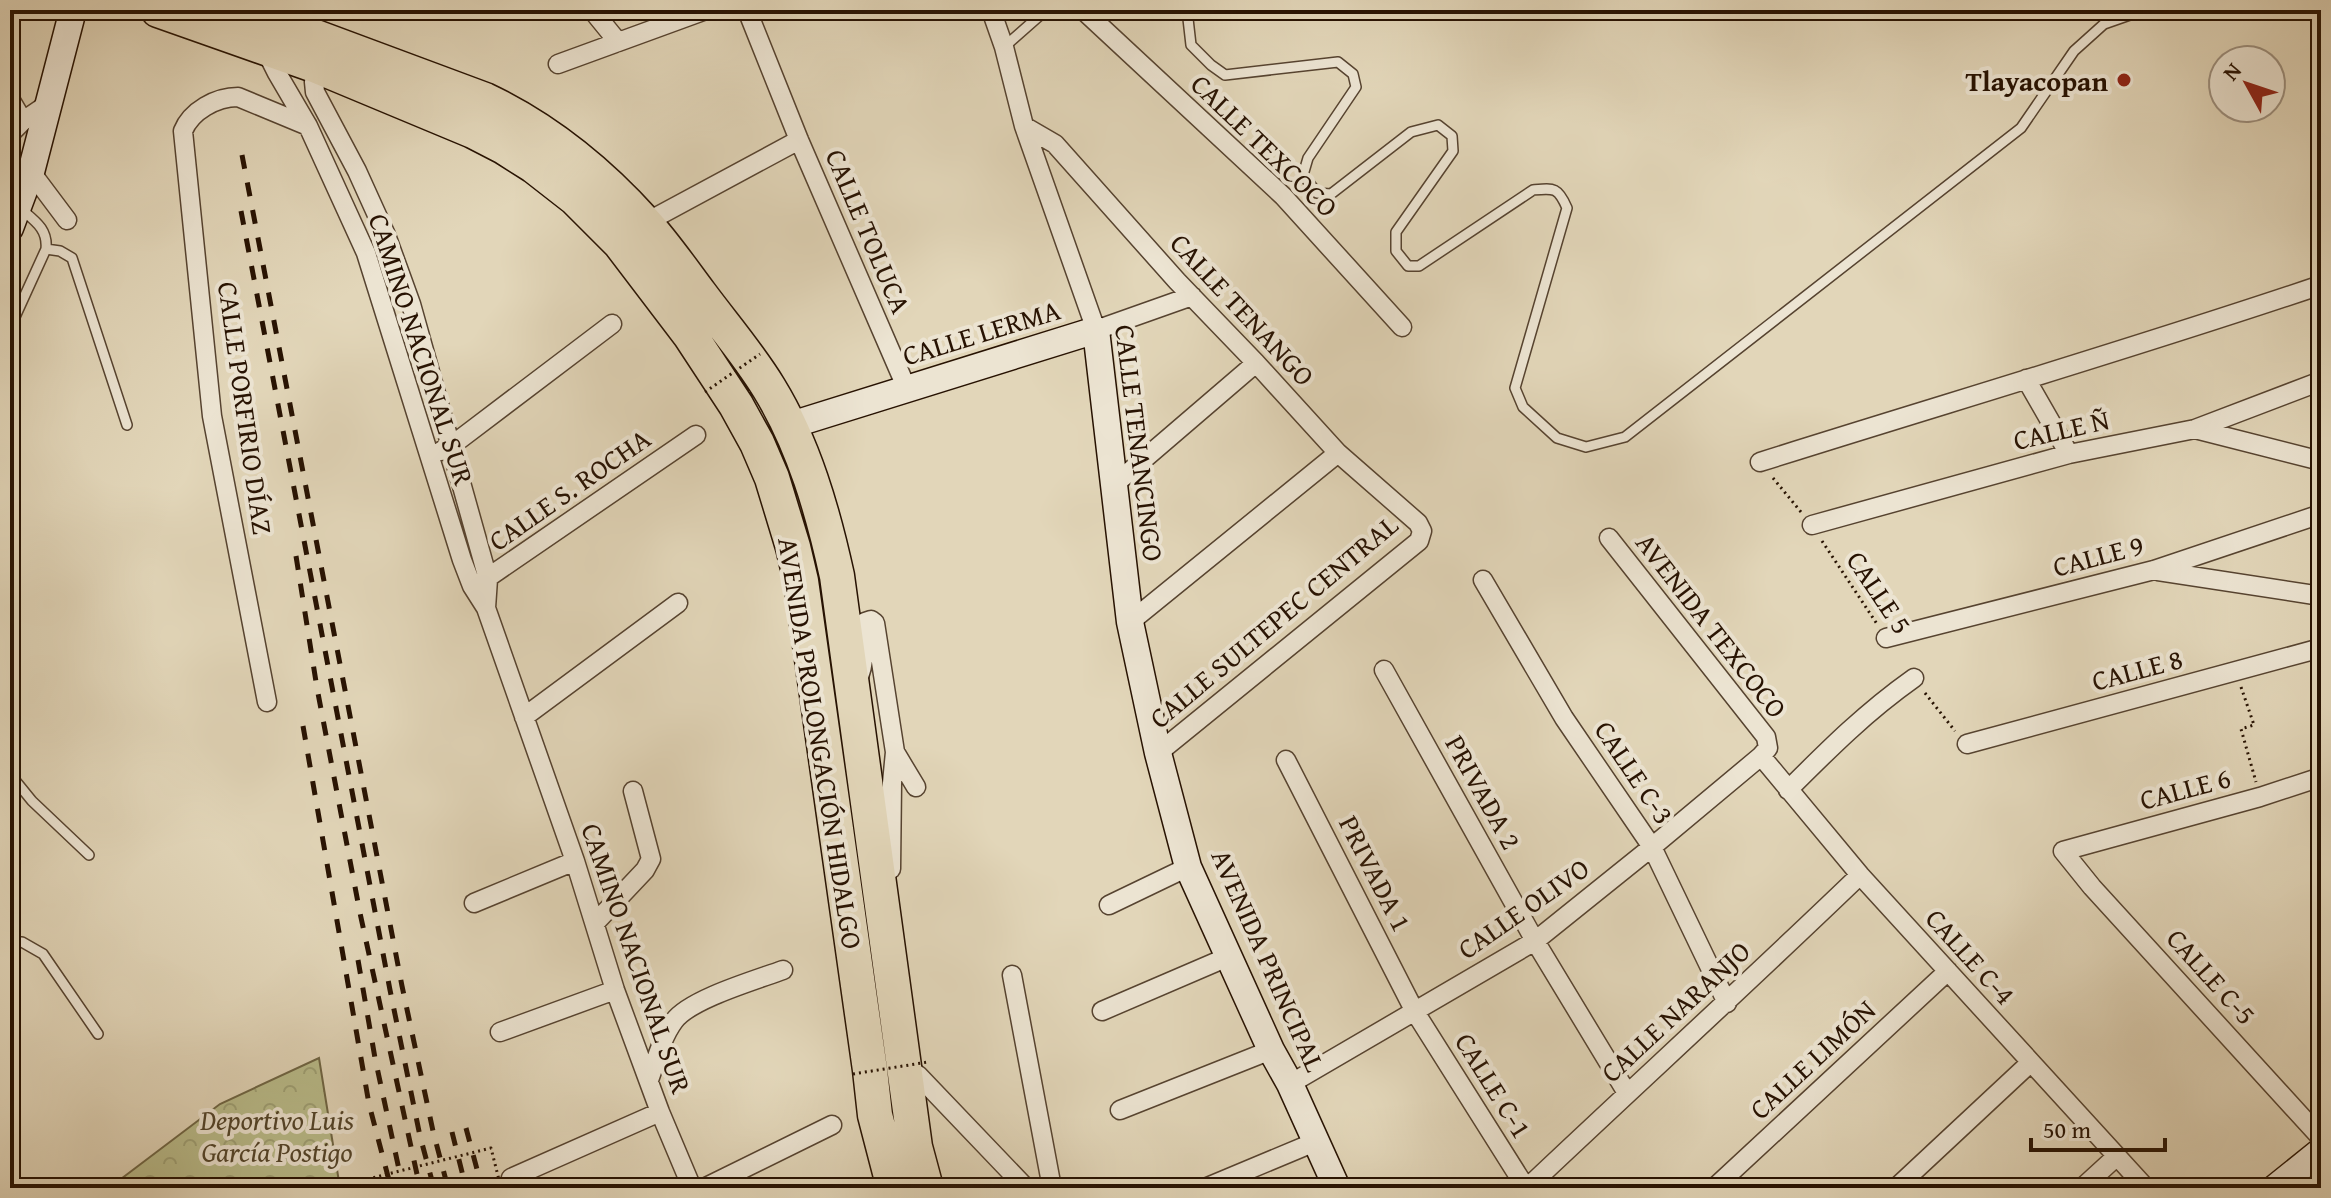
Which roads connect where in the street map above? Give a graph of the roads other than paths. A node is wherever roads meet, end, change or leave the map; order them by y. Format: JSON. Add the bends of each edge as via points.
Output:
{"nodes":[{"id":1,"x":73,"y":10,"type":"edge"},
{"id":2,"x":158,"y":10,"type":"edge"},
{"id":3,"x":243,"y":10,"type":"edge"},
{"id":4,"x":592,"y":10,"type":"edge"},
{"id":5,"x":706,"y":10,"type":"edge"},
{"id":6,"x":747,"y":10,"type":"edge"},
{"id":7,"x":991,"y":10,"type":"edge"},
{"id":8,"x":1046,"y":10,"type":"edge"},
{"id":9,"x":1083,"y":10,"type":"edge"},
{"id":10,"x":1187,"y":10,"type":"edge"},
{"id":11,"x":2144,"y":10,"type":"edge"},
{"id":12,"x":272,"y":35,"type":"junction"},
{"id":13,"x":618,"y":42,"type":"junction"},
{"id":14,"x":1004,"y":47,"type":"junction"},
{"id":15,"x":321,"y":54,"type":"junction"},
{"id":16,"x":558,"y":64,"type":"dead end"},
{"id":17,"x":10,"y":99,"type":"edge"},
{"id":18,"x":48,"y":104,"type":"junction"},
{"id":19,"x":308,"y":126,"type":"junction"},
{"id":20,"x":1024,"y":126,"type":"junction"},
{"id":21,"x":16,"y":128,"type":"edge"},
{"id":22,"x":799,"y":140,"type":"junction"},
{"id":23,"x":31,"y":172,"type":"junction"},
{"id":24,"x":14,"y":217,"type":"edge"},
{"id":25,"x":67,"y":220,"type":"dead end"},
{"id":26,"x":645,"y":223,"type":"junction"},
{"id":27,"x":46,"y":249,"type":"junction"},
{"id":28,"x":2321,"y":285,"type":"edge"},
{"id":29,"x":1192,"y":296,"type":"junction"},
{"id":30,"x":612,"y":324,"type":"dead end"},
{"id":31,"x":1402,"y":327,"type":"dead end"},
{"id":32,"x":10,"y":328,"type":"edge"},
{"id":33,"x":1096,"y":330,"type":"junction"},
{"id":34,"x":1256,"y":363,"type":"junction"},
{"id":35,"x":2026,"y":379,"type":"junction"},
{"id":36,"x":2321,"y":381,"type":"edge"},
{"id":37,"x":907,"y":389,"type":"junction"},
{"id":38,"x":127,"y":425,"type":"dead end"},
{"id":39,"x":788,"y":426,"type":"junction"},
{"id":40,"x":2195,"y":429,"type":"junction"},
{"id":41,"x":696,"y":435,"type":"dead end"},
{"id":42,"x":451,"y":446,"type":"junction"},
{"id":43,"x":1338,"y":453,"type":"junction"},
{"id":44,"x":2069,"y":454,"type":"junction"},
{"id":45,"x":429,"y":457,"type":"junction"},
{"id":46,"x":2321,"y":461,"type":"edge"},
{"id":47,"x":1760,"y":462,"type":"road end"},
{"id":48,"x":1115,"y":484,"type":"junction"},
{"id":49,"x":820,"y":503,"type":"junction"},
{"id":50,"x":2321,"y":514,"type":"edge"},
{"id":51,"x":784,"y":516,"type":"junction"},
{"id":52,"x":1812,"y":525,"type":"road end"},
{"id":53,"x":1422,"y":531,"type":"joint"},
{"id":54,"x":1609,"y":538,"type":"dead end"},
{"id":55,"x":2154,"y":570,"type":"junction"},
{"id":56,"x":1483,"y":580,"type":"dead end"},
{"id":57,"x":480,"y":583,"type":"junction"},
{"id":58,"x":2321,"y":596,"type":"edge"},
{"id":59,"x":678,"y":603,"type":"dead end"},
{"id":60,"x":1130,"y":622,"type":"junction"},
{"id":61,"x":1886,"y":638,"type":"road end"},
{"id":62,"x":2321,"y":648,"type":"edge"},
{"id":63,"x":1384,"y":670,"type":"dead end"},
{"id":64,"x":1914,"y":678,"type":"road end"},
{"id":65,"x":852,"y":695,"type":"junction"},
{"id":66,"x":267,"y":702,"type":"dead end"},
{"id":67,"x":524,"y":717,"type":"junction"},
{"id":68,"x":1967,"y":744,"type":"road end"},
{"id":69,"x":895,"y":752,"type":"junction"},
{"id":70,"x":1765,"y":752,"type":"junction"},
{"id":71,"x":1158,"y":753,"type":"junction"},
{"id":72,"x":1286,"y":760,"type":"dead end"},
{"id":73,"x":10,"y":774,"type":"edge"},
{"id":74,"x":2321,"y":777,"type":"edge"},
{"id":75,"x":916,"y":787,"type":"dead end"},
{"id":76,"x":1788,"y":790,"type":"junction"},
{"id":77,"x":633,"y":791,"type":"dead end"},
{"id":78,"x":1652,"y":847,"type":"junction"},
{"id":79,"x":2063,"y":851,"type":"joint"},
{"id":80,"x":89,"y":855,"type":"dead end"},
{"id":81,"x":575,"y":861,"type":"junction"},
{"id":82,"x":1188,"y":867,"type":"junction"},
{"id":83,"x":1860,"y":875,"type":"junction"},
{"id":84,"x":474,"y":903,"type":"dead end"},
{"id":85,"x":1109,"y":905,"type":"dead end"},
{"id":86,"x":595,"y":923,"type":"junction"},
{"id":87,"x":1535,"y":941,"type":"junction"},
{"id":88,"x":10,"y":942,"type":"edge"},
{"id":89,"x":1230,"y":956,"type":"junction"},
{"id":90,"x":783,"y":970,"type":"dead end"},
{"id":91,"x":1948,"y":971,"type":"junction"},
{"id":92,"x":1012,"y":975,"type":"dead end"},
{"id":93,"x":615,"y":990,"type":"junction"},
{"id":94,"x":1727,"y":1003,"type":"junction"},
{"id":95,"x":1102,"y":1011,"type":"dead end"},
{"id":96,"x":1415,"y":1012,"type":"junction"},
{"id":97,"x":500,"y":1032,"type":"dead end"},
{"id":98,"x":98,"y":1034,"type":"dead end"},
{"id":99,"x":1271,"y":1050,"type":"junction"},
{"id":100,"x":2030,"y":1063,"type":"junction"},
{"id":101,"x":923,"y":1069,"type":"junction"},
{"id":102,"x":649,"y":1080,"type":"junction"},
{"id":103,"x":1290,"y":1084,"type":"junction"},
{"id":104,"x":1627,"y":1093,"type":"junction"},
{"id":105,"x":1120,"y":1110,"type":"dead end"},
{"id":106,"x":660,"y":1112,"type":"junction"},
{"id":107,"x":832,"y":1125,"type":"dead end"},
{"id":108,"x":2321,"y":1138,"type":"edge"},
{"id":109,"x":1315,"y":1142,"type":"junction"},
{"id":110,"x":2321,"y":1151,"type":"edge"},
{"id":111,"x":2117,"y":1156,"type":"junction"},
{"id":112,"x":509,"y":1188,"type":"edge"},
{"id":113,"x":692,"y":1188,"type":"edge"},
{"id":114,"x":704,"y":1188,"type":"edge"},
{"id":115,"x":894,"y":1188,"type":"edge"},
{"id":116,"x":926,"y":1188,"type":"edge"},
{"id":117,"x":940,"y":1188,"type":"edge"},
{"id":118,"x":1026,"y":1188,"type":"edge"},
{"id":119,"x":1052,"y":1188,"type":"edge"},
{"id":120,"x":1205,"y":1188,"type":"edge"},
{"id":121,"x":1337,"y":1188,"type":"edge"},
{"id":122,"x":1526,"y":1188,"type":"edge"},
{"id":123,"x":1714,"y":1188,"type":"edge"},
{"id":124,"x":1896,"y":1188,"type":"edge"},
{"id":125,"x":2082,"y":1188,"type":"edge"},
{"id":126,"x":2146,"y":1188,"type":"edge"},
{"id":127,"x":2275,"y":1188,"type":"edge"}],
"edges":[{"from":1,"to":18,"type":"street"},
{"from":2,"to":12,"type":"highway","name":"AVENIDA PROLONGACIÓN HIDALGO"},
{"from":3,"to":12,"type":"highway","name":"AVENIDA PROLONGACIÓN HIDALGO"},
{"from":4,"to":13,"type":"street"},
{"from":5,"to":13,"type":"street"},
{"from":6,"to":22,"type":"street","name":"CALLE TOLUCA"},
{"from":7,"to":14,"type":"street","name":"CALLE TENANCINGO"},
{"from":8,"to":14,"type":"lane"},
{"from":9,"to":31,"type":"street","name":"CALLE TEXCOCO","via":[[1283,196]]},
{"from":10,"to":11,"type":"lane","via":[[1191,45],[1225,75],[1338,62],[1353,74],[1356,87],[1308,158],[1303,175],[1317,193],[1331,194],[1411,132],[1438,125],[1452,136],[1453,151],[1396,232],[1396,251],[1408,266],[1419,266],[1533,190],[1551,188],[1561,194],[1567,208],[1515,388],[1523,407],[1557,438],[1586,447],[1625,437],[2021,128],[2074,51],[2104,24]]},
{"from":12,"to":15,"type":"highway","name":"AVENIDA PROLONGACIÓN HIDALGO"},
{"from":12,"to":19,"type":"street","name":"CAMINO NACIONAL SUR","via":[[270,59]]},
{"from":13,"to":16,"type":"street"},
{"from":14,"to":20,"type":"street","name":"CALLE TENANCINGO"},
{"from":15,"to":26,"type":"highway","name":"AVENIDA PROLONGACIÓN HIDALGO","via":[[438,81],[516,114],[595,171]]},
{"from":15,"to":42,"type":"street","name":"CAMINO NACIONAL SUR","via":[[315,92],[386,235]]},
{"from":15,"to":51,"type":"highway","name":"AVENIDA PROLONGACIÓN HIDALGO","via":[[504,147],[575,198],[620,243],[690,335],[757,443]]},
{"from":17,"to":21,"type":"street"},
{"from":18,"to":21,"type":"street"},
{"from":18,"to":23,"type":"street"},
{"from":19,"to":45,"type":"street","name":"CAMINO NACIONAL SUR","via":[[366,253]]},
{"from":19,"to":66,"type":"street","name":"CALLE PORFIRIO DÍAZ","via":[[231,97],[197,110],[183,131],[212,416]]},
{"from":20,"to":29,"type":"street","name":"CALLE TENANGO","via":[[1055,144]]},
{"from":20,"to":33,"type":"street","name":"CALLE TENANCINGO"},
{"from":22,"to":26,"type":"street","name":"CALLE TOLUCA"},
{"from":22,"to":37,"type":"street","name":"CALLE TOLUCA"},
{"from":23,"to":24,"type":"street"},
{"from":23,"to":25,"type":"street"},
{"from":24,"to":27,"type":"lane","via":[[40,225]]},
{"from":26,"to":39,"type":"highway","name":"AVENIDA PROLONGACIÓN HIDALGO","via":[[769,388]]},
{"from":27,"to":32,"type":"lane"},
{"from":27,"to":38,"type":"lane","via":[[72,258]]},
{"from":28,"to":35,"type":"street"},
{"from":29,"to":33,"type":"street","name":"CALLE LERMA"},
{"from":29,"to":34,"type":"street","name":"CALLE TENANGO"},
{"from":30,"to":42,"type":"street"},
{"from":33,"to":37,"type":"street","name":"CALLE LERMA"},
{"from":33,"to":48,"type":"street","name":"CALLE TENANCINGO"},
{"from":34,"to":43,"type":"street","name":"CALLE TENANGO"},
{"from":34,"to":48,"type":"street"},
{"from":35,"to":44,"type":"street"},
{"from":35,"to":47,"type":"street"},
{"from":36,"to":40,"type":"street","name":"CALLE Ñ"},
{"from":37,"to":39,"type":"street","name":"CALLE LERMA"},
{"from":39,"to":49,"type":"highway","name":"AVENIDA PROLONGACIÓN HIDALGO"},
{"from":40,"to":44,"type":"street","name":"CALLE Ñ"},
{"from":40,"to":46,"type":"street"},
{"from":41,"to":57,"type":"street","name":"CALLE S. ROCHA"},
{"from":42,"to":45,"type":"street"},
{"from":42,"to":57,"type":"street","name":"CAMINO NACIONAL SUR"},
{"from":43,"to":53,"type":"street","name":"CALLE TENANGO"},
{"from":43,"to":60,"type":"street"},
{"from":44,"to":52,"type":"street","name":"CALLE Ñ"},
{"from":45,"to":57,"type":"street","name":"CAMINO NACIONAL SUR"},
{"from":48,"to":60,"type":"street","name":"CALLE TENANCINGO"},
{"from":49,"to":51,"type":"highway"},
{"from":49,"to":65,"type":"highway","name":"AVENIDA PROLONGACIÓN HIDALGO","via":[[837,576]]},
{"from":50,"to":55,"type":"street","name":"CALLE 9"},
{"from":51,"to":115,"type":"highway","name":"AVENIDA PROLONGACIÓN HIDALGO","via":[[801,581],[875,1115]]},
{"from":53,"to":71,"type":"street","name":"CALLE SULTEPEC CENTRAL","via":[[1419,541]]},
{"from":54,"to":70,"type":"street","name":"AVENIDA TEXCOCO","via":[[1766,737]]},
{"from":55,"to":58,"type":"street"},
{"from":55,"to":61,"type":"street","name":"CALLE 9"},
{"from":56,"to":78,"type":"street","name":"CALLE C-3","via":[[1564,718]]},
{"from":57,"to":67,"type":"street","name":"CAMINO NACIONAL SUR"},
{"from":59,"to":67,"type":"street"},
{"from":60,"to":71,"type":"street","name":"CALLE TENANCINGO"},
{"from":62,"to":68,"type":"street","name":"CALLE 8"},
{"from":63,"to":87,"type":"street","name":"PRIVADA 2"},
{"from":64,"to":76,"type":"street","via":[[1848,729]]},
{"from":65,"to":69,"type":"street","via":[[865,656],[865,622],[871,620]]},
{"from":65,"to":116,"type":"highway","name":"AVENIDA PROLONGACIÓN HIDALGO","via":[[915,1147]]},
{"from":67,"to":81,"type":"street","name":"CAMINO NACIONAL SUR"},
{"from":69,"to":75,"type":"street"},
{"from":69,"to":101,"type":"street","via":[[891,884]]},
{"from":70,"to":76,"type":"street","name":"CALLE C-4"},
{"from":70,"to":78,"type":"street","name":"CALLE OLIVO"},
{"from":71,"to":82,"type":"street","name":"AVENIDA PRINCIPAL"},
{"from":72,"to":96,"type":"street","name":"PRIVADA 1"},
{"from":73,"to":80,"type":"lane"},
{"from":74,"to":79,"type":"street","name":"CALLE 6"},
{"from":76,"to":83,"type":"street","name":"CALLE C-4"},
{"from":77,"to":86,"type":"street","via":[[651,859]]},
{"from":78,"to":87,"type":"street","name":"CALLE OLIVO"},
{"from":78,"to":94,"type":"street","name":"CALLE C-3"},
{"from":79,"to":108,"type":"street","name":"CALLE C-5"},
{"from":81,"to":84,"type":"street"},
{"from":81,"to":86,"type":"street","name":"CAMINO NACIONAL SUR"},
{"from":82,"to":85,"type":"street"},
{"from":82,"to":89,"type":"street","name":"AVENIDA PRINCIPAL"},
{"from":83,"to":91,"type":"street","name":"CALLE C-4"},
{"from":83,"to":94,"type":"street","name":"CALLE NARANJO"},
{"from":86,"to":93,"type":"street","name":"CAMINO NACIONAL SUR"},
{"from":87,"to":96,"type":"street","name":"CALLE OLIVO"},
{"from":87,"to":104,"type":"street","name":"PRIVADA 2"},
{"from":88,"to":98,"type":"lane","via":[[22,942],[43,954]]},
{"from":89,"to":95,"type":"street"},
{"from":89,"to":99,"type":"street","name":"AVENIDA PRINCIPAL"},
{"from":90,"to":102,"type":"street","via":[[683,1011],[672,1023]]},
{"from":91,"to":100,"type":"street","name":"CALLE C-4"},
{"from":91,"to":123,"type":"street","name":"CALLE LIMÓN"},
{"from":92,"to":119,"type":"street"},
{"from":93,"to":97,"type":"street"},
{"from":93,"to":102,"type":"street","name":"CAMINO NACIONAL SUR"},
{"from":94,"to":104,"type":"street","name":"CALLE NARANJO"},
{"from":96,"to":103,"type":"street","name":"CALLE OLIVO"},
{"from":96,"to":122,"type":"street","name":"CALLE C-1"},
{"from":99,"to":103,"type":"street","name":"AVENIDA PRINCIPAL"},
{"from":99,"to":105,"type":"street"},
{"from":100,"to":111,"type":"street","name":"CALLE C-4"},
{"from":100,"to":124,"type":"street"},
{"from":101,"to":117,"type":"street"},
{"from":101,"to":118,"type":"street"},
{"from":102,"to":106,"type":"street","name":"CAMINO NACIONAL SUR"},
{"from":103,"to":109,"type":"street","name":"AVENIDA PRINCIPAL"},
{"from":104,"to":122,"type":"street","name":"CALLE NARANJO"},
{"from":106,"to":112,"type":"street","via":[[511,1178]]},
{"from":106,"to":113,"type":"street","name":"CAMINO NACIONAL SUR"},
{"from":107,"to":114,"type":"street"},
{"from":109,"to":120,"type":"street"},
{"from":109,"to":121,"type":"street","name":"AVENIDA PRINCIPAL"},
{"from":110,"to":127,"type":"street"},
{"from":111,"to":125,"type":"street"},
{"from":111,"to":126,"type":"street","name":"CALLE C-4"}]}
